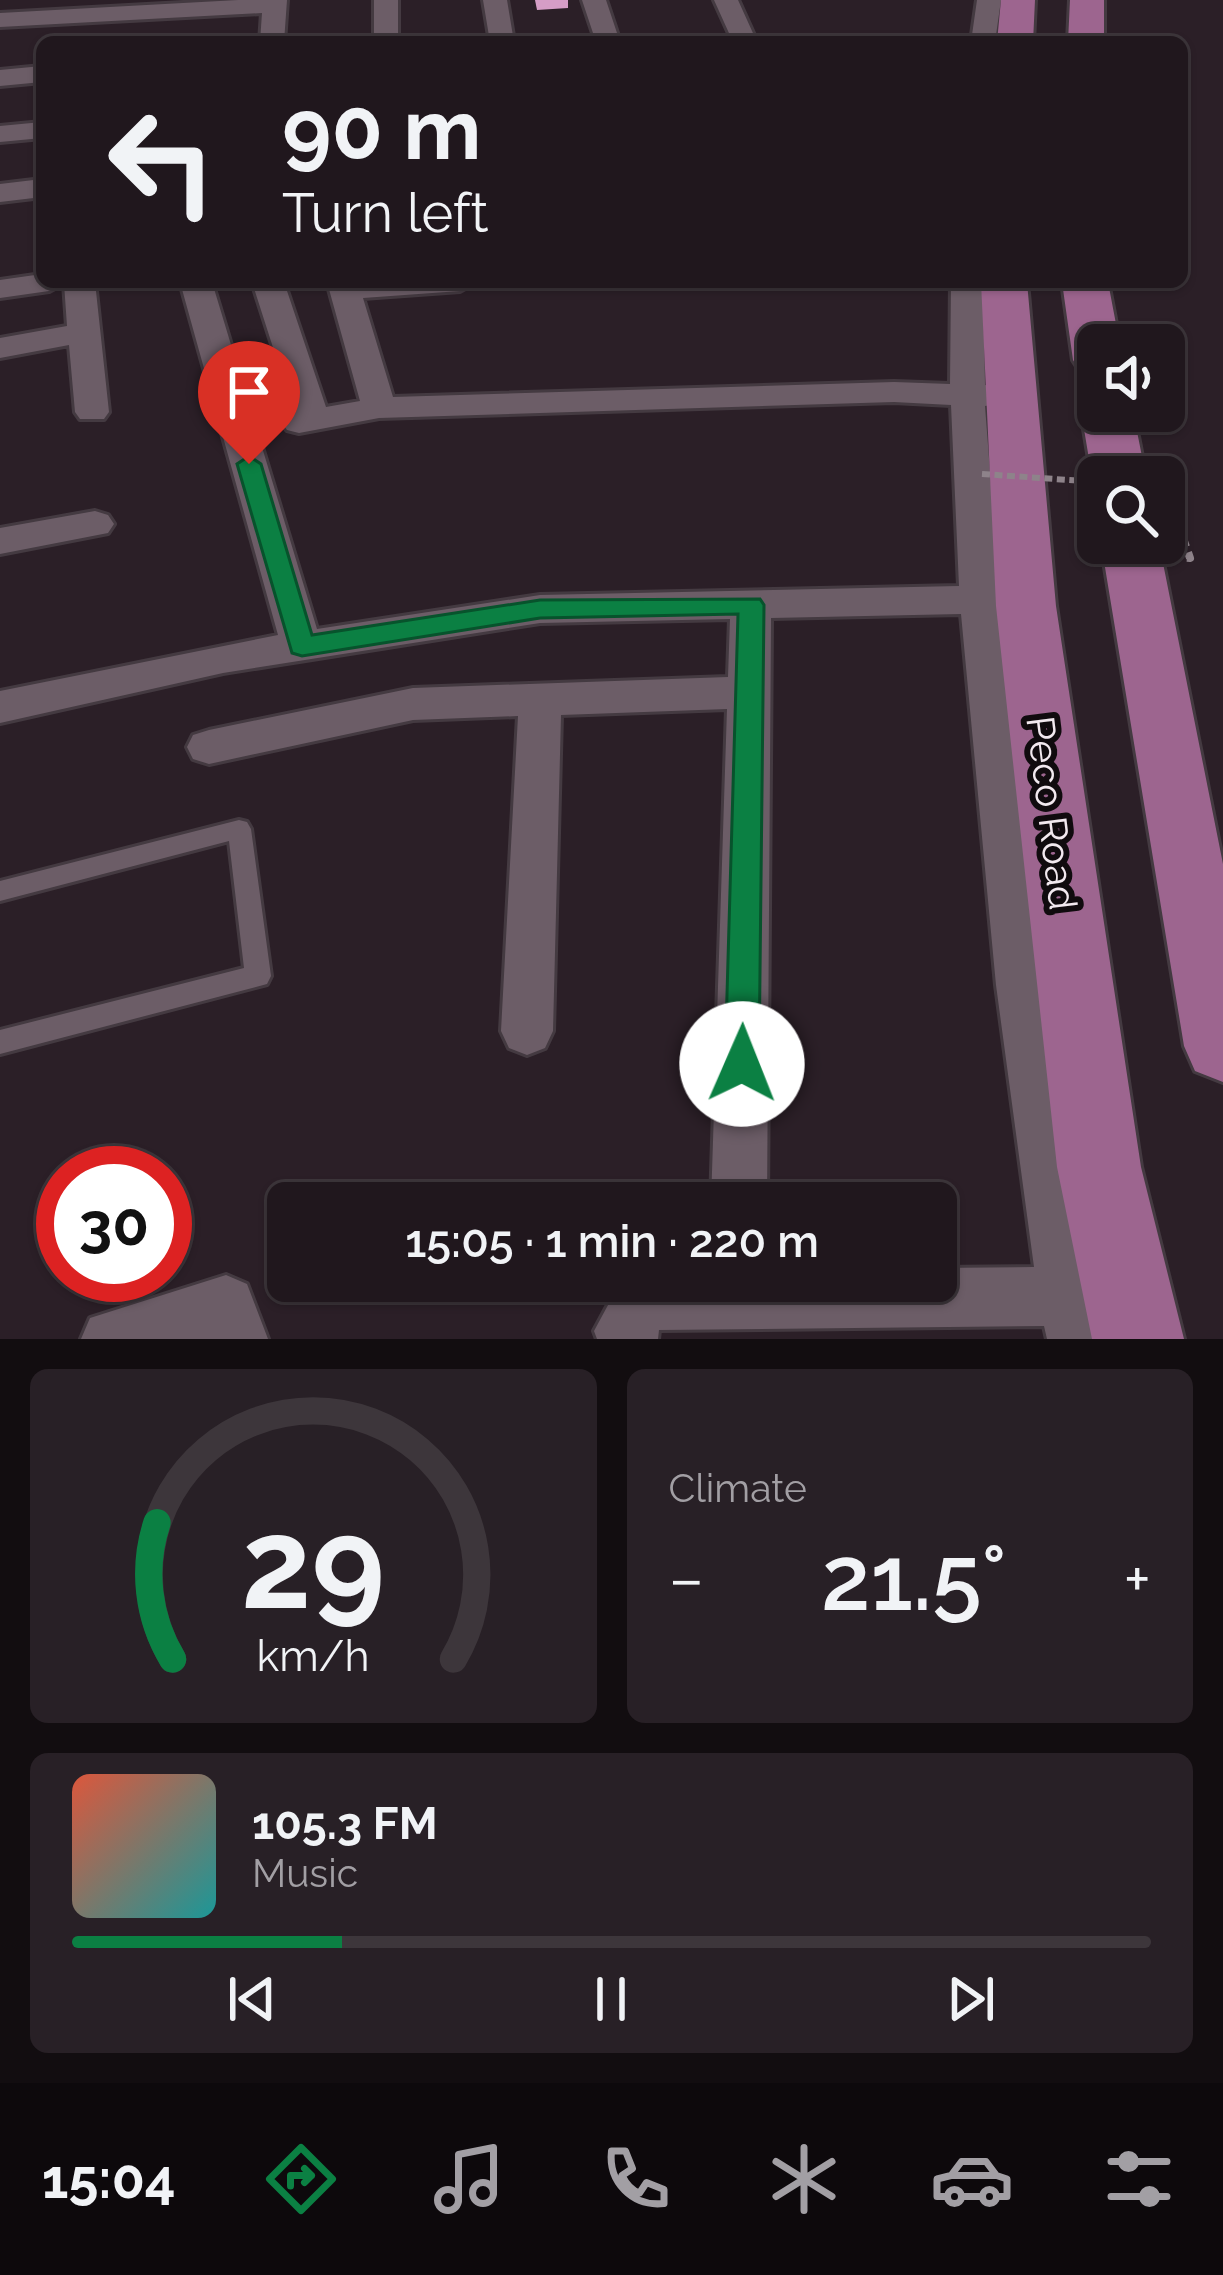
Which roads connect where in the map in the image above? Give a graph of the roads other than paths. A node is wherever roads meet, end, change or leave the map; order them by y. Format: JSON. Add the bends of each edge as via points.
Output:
{"nodes":[{"id":1,"x":386,"y":0,"type":"edge"},
{"id":2,"x":495,"y":0,"type":"edge"},
{"id":3,"x":594,"y":0,"type":"edge"},
{"id":4,"x":725,"y":0,"type":"edge"},
{"id":5,"x":989,"y":0,"type":"edge"},
{"id":6,"x":1018,"y":0,"type":"edge"},
{"id":7,"x":1087,"y":0,"type":"edge"},
{"id":8,"x":275,"y":2,"type":"edge"},
{"id":9,"x":129,"y":12,"type":"junction"},
{"id":10,"x":0,"y":20,"type":"edge"},
{"id":11,"x":124,"y":36,"type":"edge"},
{"id":12,"x":272,"y":36,"type":"edge"},
{"id":13,"x":386,"y":36,"type":"edge"},
{"id":14,"x":501,"y":36,"type":"edge"},
{"id":15,"x":606,"y":36,"type":"edge"},
{"id":16,"x":743,"y":36,"type":"edge"},
{"id":17,"x":984,"y":36,"type":"edge"},
{"id":18,"x":1015,"y":36,"type":"edge"},
{"id":19,"x":1087,"y":36,"type":"edge"},
{"id":20,"x":36,"y":75,"type":"edge"},
{"id":21,"x":0,"y":78,"type":"edge"},
{"id":22,"x":36,"y":131,"type":"edge"},
{"id":23,"x":0,"y":134,"type":"edge"},
{"id":24,"x":36,"y":189,"type":"edge"},
{"id":25,"x":0,"y":193,"type":"edge"},
{"id":26,"x":36,"y":284,"type":"edge"},
{"id":27,"x":80,"y":288,"type":"edge"},
{"id":28,"x":198,"y":288,"type":"edge"},
{"id":29,"x":270,"y":288,"type":"edge"},
{"id":30,"x":345,"y":288,"type":"edge"},
{"id":31,"x":968,"y":288,"type":"edge"},
{"id":32,"x":1003,"y":288,"type":"edge"},
{"id":33,"x":1085,"y":288,"type":"edge"},
{"id":34,"x":0,"y":289,"type":"edge"},
{"id":35,"x":1092,"y":324,"type":"edge"},
{"id":36,"x":84,"y":333,"type":"junction"},
{"id":37,"x":0,"y":348,"type":"edge"},
{"id":38,"x":989,"y":396,"type":"junction"},
{"id":39,"x":379,"y":408,"type":"junction"},
{"id":40,"x":92,"y":412,"type":"dead end"},
{"id":41,"x":95,"y":524,"type":"dead end"},
{"id":42,"x":0,"y":541,"type":"edge"},
{"id":43,"x":1160,"y":564,"type":"edge"},
{"id":44,"x":1002,"y":603,"type":"junction"},
{"id":45,"x":751,"y":605,"type":"junction"},
{"id":46,"x":302,"y":646,"type":"junction"},
{"id":47,"x":749,"y":692,"type":"junction"},
{"id":48,"x":540,"y":699,"type":"junction"},
{"id":49,"x":0,"y":706,"type":"edge"},
{"id":50,"x":209,"y":747,"type":"dead end"},
{"id":51,"x":0,"y":891,"type":"edge"},
{"id":52,"x":527,"y":1031,"type":"dead end"},
{"id":53,"x":0,"y":1042,"type":"edge"},
{"id":54,"x":1223,"y":1046,"type":"edge"},
{"id":55,"x":740,"y":1182,"type":"edge"},
{"id":56,"x":642,"y":1302,"type":"edge"},
{"id":57,"x":900,"y":1302,"type":"edge"},
{"id":58,"x":1103,"y":1317,"type":"edge"},
{"id":59,"x":111,"y":1339,"type":"edge"},
{"id":60,"x":238,"y":1339,"type":"edge"},
{"id":61,"x":628,"y":1339,"type":"edge"}],
"edges":[{"from":1,"to":13,"type":"street"},
{"from":2,"to":14,"type":"street"},
{"from":3,"to":15,"type":"street"},
{"from":4,"to":16,"type":"street"},
{"from":5,"to":17,"type":"street"},
{"from":6,"to":18,"type":"main road"},
{"from":7,"to":19,"type":"main road"},
{"from":8,"to":9,"type":"street"},
{"from":8,"to":12,"type":"street"},
{"from":9,"to":10,"type":"street"},
{"from":9,"to":11,"type":"street"},
{"from":20,"to":21,"type":"street"},
{"from":22,"to":23,"type":"street"},
{"from":24,"to":25,"type":"street"},
{"from":26,"to":34,"type":"street"},
{"from":27,"to":36,"type":"street"},
{"from":28,"to":46,"type":"street"},
{"from":29,"to":39,"type":"street","via":[[306,420]]},
{"from":30,"to":39,"type":"street"},
{"from":31,"to":38,"type":"street"},
{"from":32,"to":38,"type":"main road","name":"Peco Road"},
{"from":33,"to":35,"type":"main road"},
{"from":36,"to":37,"type":"street"},
{"from":36,"to":40,"type":"street"},
{"from":38,"to":39,"type":"street"},
{"from":38,"to":44,"type":"main road","name":"Peco Road"},
{"from":41,"to":42,"type":"street"},
{"from":43,"to":54,"type":"main road","via":[[1165,750]]},
{"from":44,"to":45,"type":"street"},
{"from":44,"to":58,"type":"main road","name":"Peco Road","via":[[1099,1167]]},
{"from":45,"to":46,"type":"street","via":[[540,609]]},
{"from":45,"to":47,"type":"street"},
{"from":46,"to":49,"type":"street"},
{"from":47,"to":48,"type":"street"},
{"from":47,"to":55,"type":"street"},
{"from":48,"to":50,"type":"street","via":[[413,704]]},
{"from":48,"to":52,"type":"street"},
{"from":51,"to":53,"type":"lane","via":[[239,829],[258,976]]},
{"from":56,"to":61,"type":"street","via":[[624,1331]]},
{"from":57,"to":58,"type":"street"},
{"from":59,"to":60,"type":"street","via":[[226,1305]]}]}
